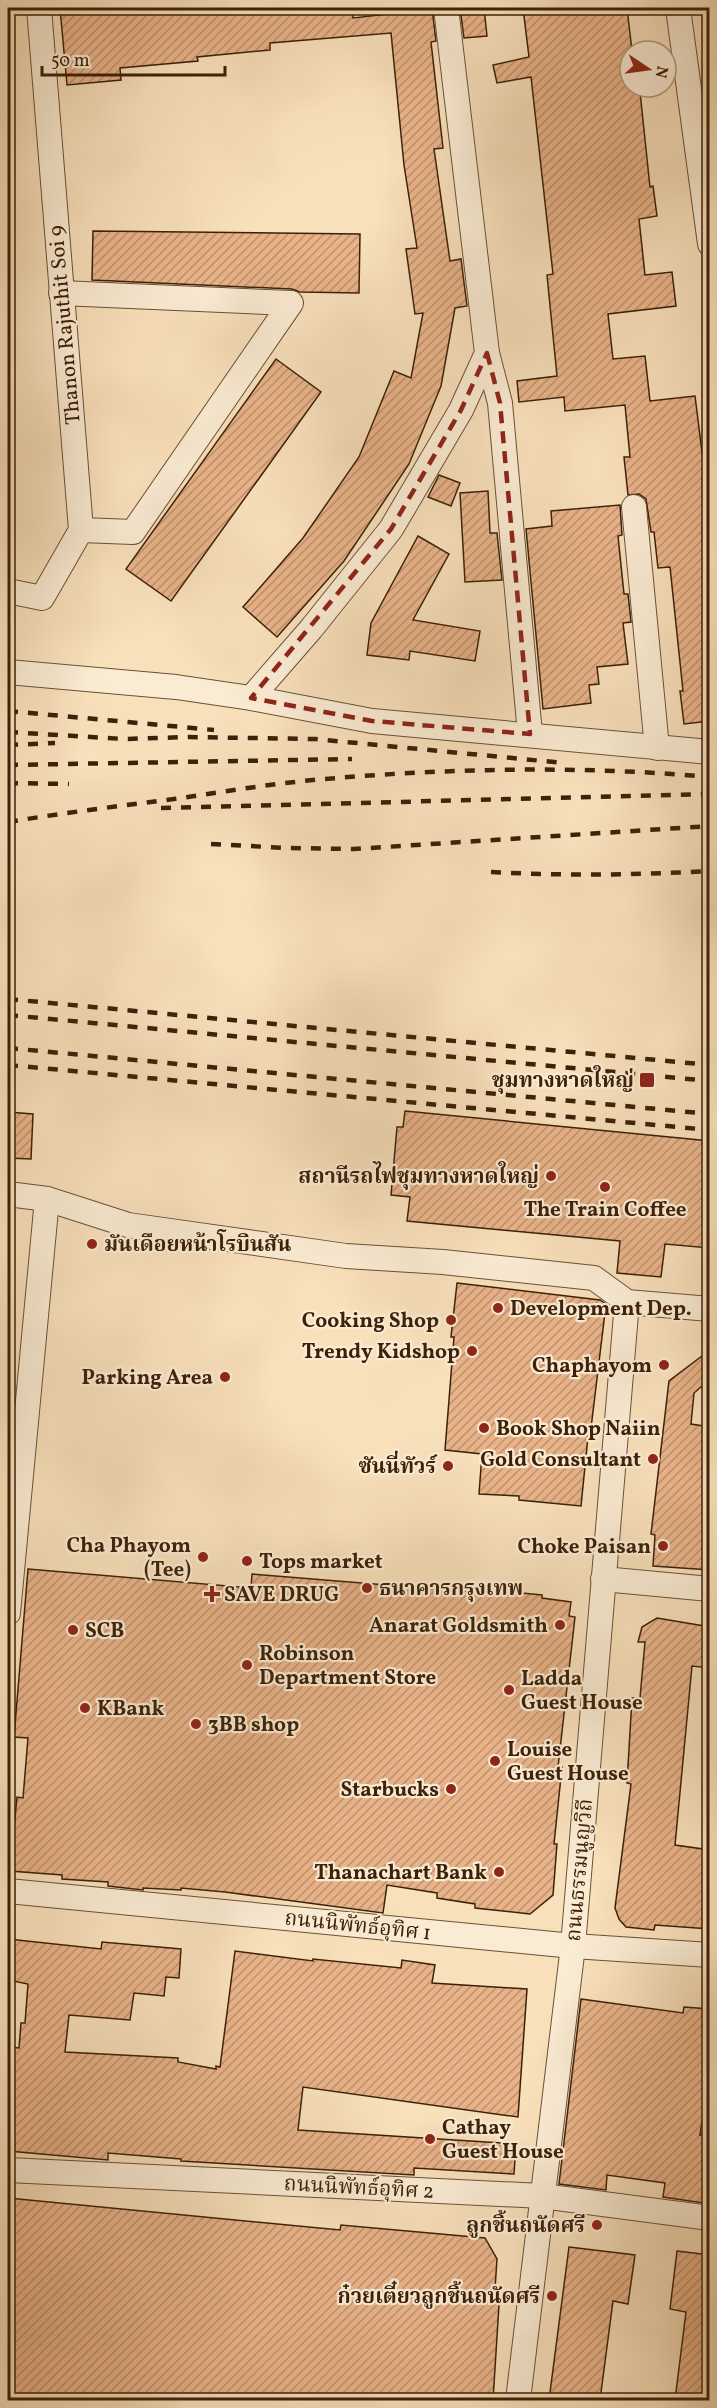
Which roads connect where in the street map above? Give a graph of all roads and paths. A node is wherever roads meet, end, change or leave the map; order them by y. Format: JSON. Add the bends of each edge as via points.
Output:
{"nodes":[{"id":1,"x":39,"y":8,"type":"edge"},
{"id":2,"x":446,"y":8,"type":"edge"},
{"id":3,"x":678,"y":8,"type":"edge"},
{"id":4,"x":710,"y":244,"type":"edge"},
{"id":5,"x":61,"y":293,"type":"junction"},
{"id":6,"x":487,"y":353,"type":"junction"},
{"id":7,"x":634,"y":507,"type":"dead end"},
{"id":8,"x":81,"y":530,"type":"junction"},
{"id":9,"x":8,"y":591,"type":"edge"},
{"id":10,"x":8,"y":672,"type":"edge"},
{"id":11,"x":251,"y":698,"type":"junction"},
{"id":12,"x":530,"y":734,"type":"junction"},
{"id":13,"x":657,"y":748,"type":"junction"},
{"id":14,"x":710,"y":752,"type":"edge"},
{"id":15,"x":8,"y":1194,"type":"edge"},
{"id":16,"x":47,"y":1198,"type":"junction"},
{"id":17,"x":627,"y":1302,"type":"junction"},
{"id":18,"x":710,"y":1309,"type":"edge"},
{"id":19,"x":11,"y":1532,"type":"edge"},
{"id":20,"x":603,"y":1579,"type":"junction"},
{"id":21,"x":710,"y":1589,"type":"edge"},
{"id":22,"x":8,"y":1613,"type":"edge"},
{"id":23,"x":8,"y":1890,"type":"edge"},
{"id":24,"x":573,"y":1946,"type":"junction"},
{"id":25,"x":710,"y":1956,"type":"edge"},
{"id":26,"x":8,"y":2170,"type":"edge"},
{"id":27,"x":542,"y":2196,"type":"junction"},
{"id":28,"x":710,"y":2218,"type":"edge"},
{"id":29,"x":518,"y":2400,"type":"edge"}],
"edges":[{"from":1,"to":5,"type":"street","name":"Thanon Rajuthit Soi 9"},
{"from":2,"to":6,"type":"street"},
{"from":3,"to":4,"type":"street"},
{"from":5,"to":8,"type":"street","name":"Thanon Rajuthit Soi 9"},
{"from":5,"to":8,"type":"street","via":[[291,303],[134,532]]},
{"from":6,"to":11,"type":"street","via":[[461,410],[391,529]]},
{"from":6,"to":12,"type":"street","via":[[500,403]]},
{"from":7,"to":13,"type":"street"},
{"from":8,"to":9,"type":"street","via":[[42,598]]},
{"from":10,"to":11,"type":"street"},
{"from":11,"to":12,"type":"street","via":[[372,721]]},
{"from":12,"to":13,"type":"street"},
{"from":13,"to":14,"type":"street"},
{"from":15,"to":16,"type":"street"},
{"from":16,"to":17,"type":"street","via":[[128,1225],[346,1256],[594,1278]]},
{"from":16,"to":19,"type":"street"},
{"from":17,"to":18,"type":"street"},
{"from":17,"to":20,"type":"street","name":"ถนนธรรมนูญวิถี"},
{"from":19,"to":22,"type":"street"},
{"from":20,"to":21,"type":"street"},
{"from":20,"to":24,"type":"street","name":"ถนนธรรมนูญวิถี"},
{"from":23,"to":24,"type":"street","name":"ถนนนิพัทธ์อุทิศ 1"},
{"from":24,"to":25,"type":"street","name":"ถนนนิพัทธ์อุทิศ 1"},
{"from":24,"to":27,"type":"street","name":"ถนนธรรมนูญวิถี"},
{"from":26,"to":27,"type":"street","name":"ถนนนิพัทธ์อุทิศ 2"},
{"from":27,"to":28,"type":"street","name":"ถนนนิพัทธ์อุทิศ 2"},
{"from":27,"to":29,"type":"street","name":"ถนนธรรมนูญวิถี"}]}
